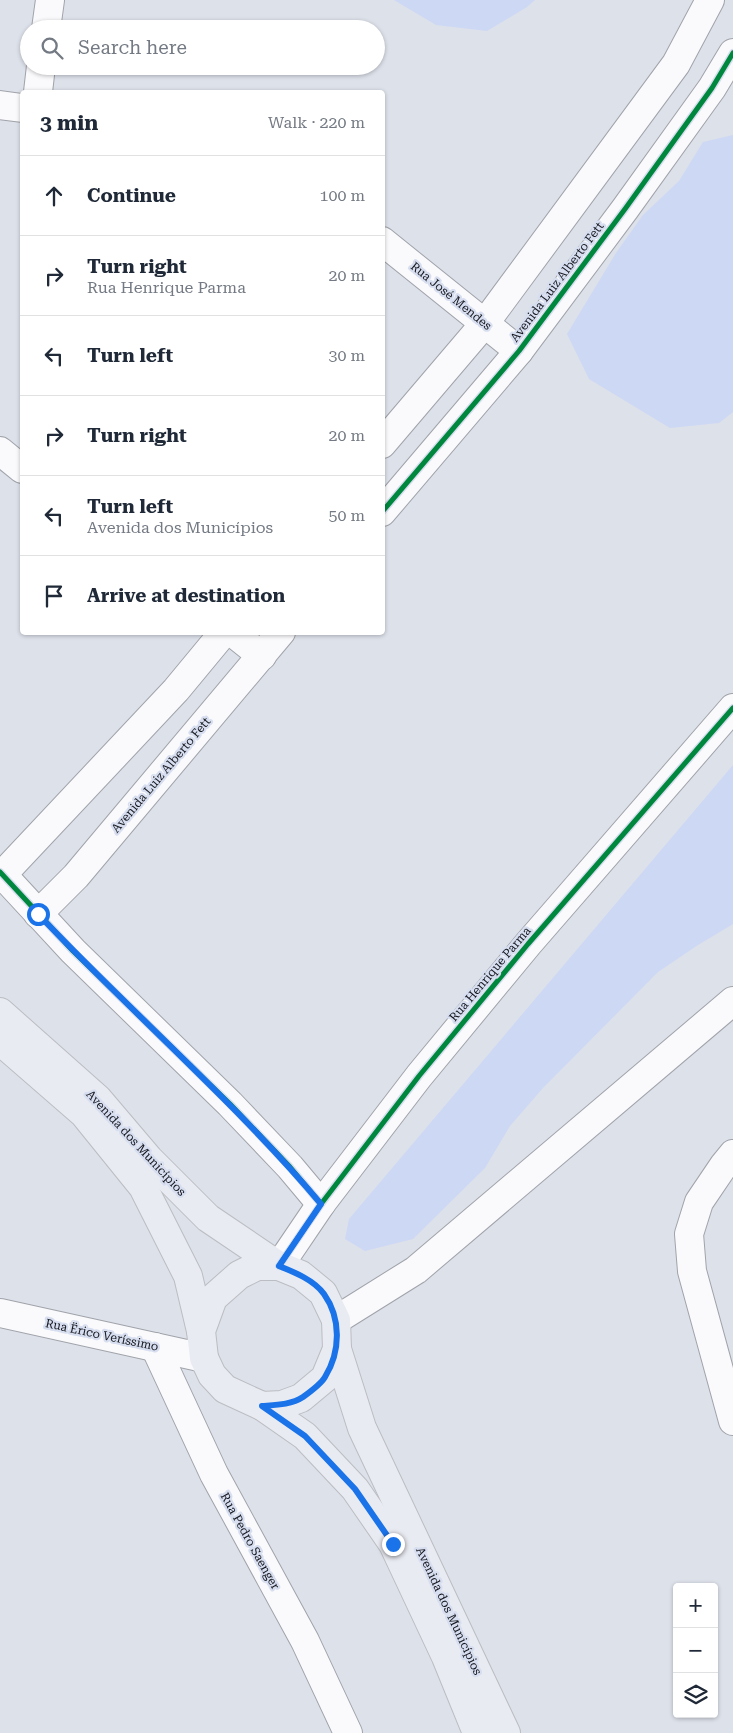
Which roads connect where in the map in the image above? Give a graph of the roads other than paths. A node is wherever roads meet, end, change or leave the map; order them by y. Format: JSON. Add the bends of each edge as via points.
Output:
{"nodes":[{"id":1,"x":50,"y":0,"type":"edge"},
{"id":2,"x":710,"y":0,"type":"edge"},
{"id":3,"x":47,"y":20,"type":"edge"},
{"id":4,"x":733,"y":53,"type":"edge"},
{"id":5,"x":676,"y":64,"type":"junction"},
{"id":6,"x":40,"y":75,"type":"edge"},
{"id":7,"x":712,"y":88,"type":"junction"},
{"id":8,"x":38,"y":90,"type":"edge"},
{"id":9,"x":0,"y":105,"type":"edge"},
{"id":10,"x":20,"y":108,"type":"edge"},
{"id":11,"x":385,"y":243,"type":"edge"},
{"id":12,"x":485,"y":323,"type":"junction"},
{"id":13,"x":518,"y":351,"type":"junction"},
{"id":14,"x":385,"y":440,"type":"edge"},
{"id":15,"x":0,"y":451,"type":"edge"},
{"id":16,"x":20,"y":466,"type":"edge"},
{"id":17,"x":385,"y":508,"type":"edge"},
{"id":18,"x":222,"y":635,"type":"edge"},
{"id":19,"x":236,"y":635,"type":"edge"},
{"id":20,"x":279,"y":635,"type":"edge"},
{"id":21,"x":262,"y":656,"type":"junction"},
{"id":22,"x":733,"y":708,"type":"edge"},
{"id":23,"x":2,"y":873,"type":"edge"},
{"id":24,"x":38,"y":914,"type":"junction"},
{"id":25,"x":733,"y":1002,"type":"edge"},
{"id":26,"x":0,"y":1012,"type":"edge"},
{"id":27,"x":0,"y":1041,"type":"edge"},
{"id":28,"x":733,"y":1154,"type":"edge"},
{"id":29,"x":321,"y":1204,"type":"junction"},
{"id":30,"x":279,"y":1266,"type":"junction"},
{"id":31,"x":0,"y":1313,"type":"edge"},
{"id":32,"x":336,"y":1320,"type":"junction"},
{"id":33,"x":202,"y":1345,"type":"junction"},
{"id":34,"x":155,"y":1347,"type":"junction"},
{"id":35,"x":337,"y":1349,"type":"junction"},
{"id":36,"x":262,"y":1406,"type":"junction"},
{"id":37,"x":733,"y":1421,"type":"edge"},
{"id":38,"x":348,"y":1733,"type":"edge"},
{"id":39,"x":477,"y":1733,"type":"edge"},
{"id":40,"x":506,"y":1733,"type":"edge"}],
"edges":[{"from":1,"to":3,"type":"street"},
{"from":2,"to":5,"type":"street"},
{"from":4,"to":7,"type":"street","name":"Avenida Luiz Alberto Fett"},
{"from":5,"to":7,"type":"street"},
{"from":5,"to":12,"type":"street"},
{"from":6,"to":8,"type":"street"},
{"from":7,"to":13,"type":"street","name":"Avenida Luiz Alberto Fett"},
{"from":9,"to":10,"type":"street"},
{"from":11,"to":12,"type":"street","name":"Rua José Mendes"},
{"from":12,"to":13,"type":"street","name":"Rua José Mendes"},
{"from":12,"to":14,"type":"street"},
{"from":13,"to":17,"type":"street","name":"Avenida Luiz Alberto Fett"},
{"from":15,"to":16,"type":"street"},
{"from":18,"to":23,"type":"street","via":[[176,690]]},
{"from":19,"to":21,"type":"street"},
{"from":20,"to":21,"type":"street","name":"Avenida Luiz Alberto Fett"},
{"from":21,"to":24,"type":"street","name":"Avenida Luiz Alberto Fett","via":[[76,876]]},
{"from":22,"to":29,"type":"street","name":"Rua Henrique Parma","via":[[528,944],[431,1061]]},
{"from":23,"to":24,"type":"street"},
{"from":24,"to":29,"type":"street","via":[[230,1104]]},
{"from":25,"to":32,"type":"street","via":[[416,1270]]},
{"from":26,"to":30,"type":"main road","name":"Avenida dos Municípios","via":[[98,1099],[149,1159],[208,1218]]},
{"from":27,"to":33,"type":"main road","name":"Avenida dos Municípios","via":[[84,1114],[142,1187],[188,1276]]},
{"from":28,"to":37,"type":"street","via":[[699,1202],[689,1234],[692,1271]]},
{"from":29,"to":30,"type":"street","name":"Rua Henrique Parma"},
{"from":30,"to":32,"type":"main road","via":[[301,1275],[323,1293]]},
{"from":30,"to":33,"type":"main road","via":[[257,1266],[238,1275],[213,1298]]},
{"from":31,"to":34,"type":"street","name":"Rua Ërico Veríssimo"},
{"from":32,"to":35,"type":"main road"},
{"from":33,"to":34,"type":"street","name":"Rua Ërico Veríssimo"},
{"from":33,"to":36,"type":"main road","via":[[212,1375],[225,1389]]},
{"from":34,"to":38,"type":"street","name":"Rua Pedro Saenger","via":[[214,1474],[305,1641]]},
{"from":35,"to":36,"type":"main road","via":[[325,1378],[301,1398],[282,1405]]},
{"from":35,"to":40,"type":"main road","name":"Avenida dos Municípios","via":[[362,1428]]},
{"from":36,"to":39,"type":"main road","name":"Avenida dos Municípios","via":[[305,1436],[355,1489],[393,1544],[446,1657]]}]}
